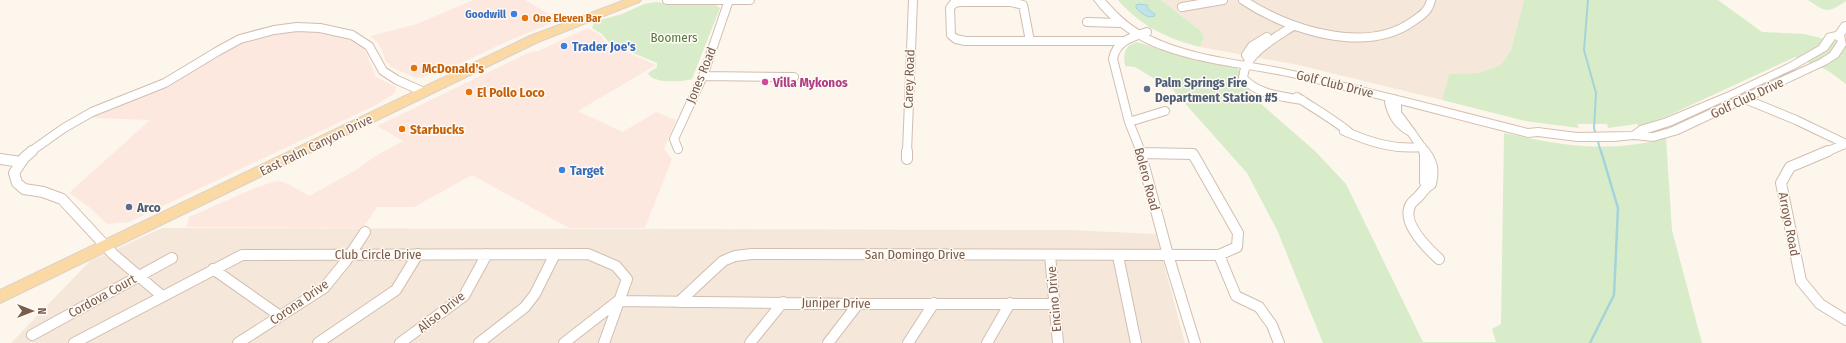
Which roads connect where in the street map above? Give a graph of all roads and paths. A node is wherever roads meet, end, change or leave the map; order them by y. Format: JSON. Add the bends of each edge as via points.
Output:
{"nodes":[{"id":1,"x":635,"y":0,"type":"edge"},
{"id":2,"x":667,"y":0,"type":"edge"},
{"id":3,"x":729,"y":0,"type":"edge"},
{"id":4,"x":750,"y":0,"type":"edge"},
{"id":5,"x":913,"y":0,"type":"edge"},
{"id":6,"x":1099,"y":0,"type":"edge"},
{"id":7,"x":1110,"y":0,"type":"edge"},
{"id":8,"x":1223,"y":0,"type":"edge"},
{"id":9,"x":1243,"y":0,"type":"edge"},
{"id":10,"x":1431,"y":0,"type":"edge"},
{"id":11,"x":1182,"y":7,"type":"dead end"},
{"id":12,"x":1087,"y":22,"type":"dead end"},
{"id":13,"x":1120,"y":23,"type":"junction"},
{"id":14,"x":1289,"y":25,"type":"junction"},
{"id":15,"x":1846,"y":26,"type":"edge"},
{"id":16,"x":1143,"y":33,"type":"junction"},
{"id":17,"x":1842,"y":36,"type":"edge"},
{"id":18,"x":1030,"y":41,"type":"junction"},
{"id":19,"x":1122,"y":41,"type":"junction"},
{"id":20,"x":1248,"y":63,"type":"junction"},
{"id":21,"x":703,"y":76,"type":"junction"},
{"id":22,"x":794,"y":77,"type":"dead end"},
{"id":23,"x":424,"y":92,"type":"junction"},
{"id":24,"x":1733,"y":94,"type":"junction"},
{"id":25,"x":1393,"y":99,"type":"junction"},
{"id":26,"x":1745,"y":99,"type":"junction"},
{"id":27,"x":1165,"y":111,"type":"dead end"},
{"id":28,"x":1130,"y":122,"type":"junction"},
{"id":29,"x":1538,"y":132,"type":"junction"},
{"id":30,"x":1634,"y":135,"type":"junction"},
{"id":31,"x":1846,"y":144,"type":"edge"},
{"id":32,"x":678,"y":149,"type":"dead end"},
{"id":33,"x":1424,"y":151,"type":"junction"},
{"id":34,"x":1140,"y":153,"type":"junction"},
{"id":35,"x":0,"y":159,"type":"edge"},
{"id":36,"x":907,"y":159,"type":"dead end"},
{"id":37,"x":21,"y":162,"type":"junction"},
{"id":38,"x":365,"y":232,"type":"dead end"},
{"id":39,"x":106,"y":246,"type":"junction"},
{"id":40,"x":352,"y":254,"type":"junction"},
{"id":41,"x":418,"y":254,"type":"junction"},
{"id":42,"x":487,"y":254,"type":"junction"},
{"id":43,"x":555,"y":254,"type":"junction"},
{"id":44,"x":1050,"y":255,"type":"junction"},
{"id":45,"x":1168,"y":255,"type":"junction"},
{"id":46,"x":1219,"y":255,"type":"junction"},
{"id":47,"x":1118,"y":256,"type":"junction"},
{"id":48,"x":172,"y":258,"type":"dead end"},
{"id":49,"x":1439,"y":259,"type":"dead end"},
{"id":50,"x":213,"y":269,"type":"junction"},
{"id":51,"x":138,"y":276,"type":"junction"},
{"id":52,"x":162,"y":296,"type":"junction"},
{"id":53,"x":0,"y":298,"type":"edge"},
{"id":54,"x":618,"y":301,"type":"junction"},
{"id":55,"x":679,"y":302,"type":"junction"},
{"id":56,"x":783,"y":302,"type":"junction"},
{"id":57,"x":934,"y":303,"type":"junction"},
{"id":58,"x":1010,"y":303,"type":"junction"},
{"id":59,"x":858,"y":304,"type":"junction"},
{"id":60,"x":1054,"y":304,"type":"junction"},
{"id":61,"x":280,"y":316,"type":"junction"},
{"id":62,"x":1846,"y":320,"type":"edge"},
{"id":63,"x":32,"y":335,"type":"dead end"},
{"id":64,"x":74,"y":343,"type":"edge"},
{"id":65,"x":238,"y":343,"type":"edge"},
{"id":66,"x":318,"y":343,"type":"edge"},
{"id":67,"x":400,"y":343,"type":"edge"},
{"id":68,"x":479,"y":343,"type":"edge"},
{"id":69,"x":564,"y":343,"type":"edge"},
{"id":70,"x":604,"y":343,"type":"edge"},
{"id":71,"x":750,"y":343,"type":"edge"},
{"id":72,"x":828,"y":343,"type":"edge"},
{"id":73,"x":908,"y":343,"type":"edge"},
{"id":74,"x":987,"y":343,"type":"edge"},
{"id":75,"x":1058,"y":343,"type":"edge"},
{"id":76,"x":1136,"y":343,"type":"edge"},
{"id":77,"x":1195,"y":343,"type":"edge"},
{"id":78,"x":1279,"y":343,"type":"edge"}],
"edges":[{"from":1,"to":23,"type":"main road","name":"East Palm Canyon Drive","via":[[534,39]]},
{"from":2,"to":3,"type":"street"},
{"from":3,"to":4,"type":"street"},
{"from":3,"to":21,"type":"street","name":"Jones Road"},
{"from":5,"to":36,"type":"street","name":"Carey Road"},
{"from":6,"to":13,"type":"street","name":"Golf Club Drive"},
{"from":7,"to":16,"type":"street","name":"Golf Club Drive"},
{"from":8,"to":11,"type":"street"},
{"from":9,"to":14,"type":"street"},
{"from":10,"to":14,"type":"street","via":[[1427,11],[1413,24],[1387,34],[1347,36]]},
{"from":12,"to":13,"type":"street"},
{"from":13,"to":16,"type":"street","name":"Golf Club Drive"},
{"from":14,"to":20,"type":"street","via":[[1261,47]]},
{"from":15,"to":17,"type":"street","name":"Golf Club Drive"},
{"from":16,"to":19,"type":"street"},
{"from":16,"to":20,"type":"street","name":"Golf Club Drive","via":[[1171,49],[1192,55]]},
{"from":17,"to":24,"type":"street","name":"Golf Club Drive","via":[[1831,36],[1823,48],[1815,53]]},
{"from":17,"to":26,"type":"street","name":"Golf Club Drive","via":[[1843,41],[1829,58]]},
{"from":18,"to":18,"type":"street","via":[[1023,5],[1011,2],[960,2],[954,3],[950,8],[951,35],[956,39]]},
{"from":18,"to":19,"type":"street"},
{"from":19,"to":28,"type":"street","name":"Bolero Road","via":[[1114,52],[1113,59]]},
{"from":20,"to":25,"type":"street","name":"Golf Club Drive"},
{"from":20,"to":29,"type":"street","name":"Golf Club Drive","via":[[1285,67],[1399,94],[1528,126]]},
{"from":20,"to":33,"type":"street","via":[[1243,68],[1242,76],[1248,85],[1302,100],[1343,130],[1368,141]]},
{"from":21,"to":22,"type":"street"},
{"from":21,"to":32,"type":"street","name":"Jones Road","via":[[674,139]]},
{"from":23,"to":37,"type":"street","via":[[384,71],[366,41],[343,32],[294,28],[253,35],[232,42],[189,71],[163,84],[84,116],[54,134]]},
{"from":23,"to":39,"type":"main road","name":"East Palm Canyon Drive"},
{"from":24,"to":26,"type":"street"},
{"from":24,"to":30,"type":"street","name":"Golf Club Drive"},
{"from":25,"to":29,"type":"street","name":"Golf Club Drive","via":[[1528,133]]},
{"from":25,"to":33,"type":"street","via":[[1389,102],[1391,113],[1400,125],[1411,132]]},
{"from":26,"to":30,"type":"street","name":"Golf Club Drive","via":[[1674,131],[1653,137]]},
{"from":26,"to":31,"type":"street","via":[[1814,133],[1826,135]]},
{"from":27,"to":28,"type":"street"},
{"from":28,"to":34,"type":"street","name":"Bolero Road"},
{"from":29,"to":30,"type":"street","name":"Golf Club Drive","via":[[1577,137],[1614,138]]},
{"from":31,"to":62,"type":"street","name":"Arroyo Road","via":[[1790,168],[1781,183],[1801,281],[1824,309]]},
{"from":33,"to":49,"type":"street","via":[[1431,160],[1434,171],[1431,184],[1427,185],[1410,206],[1410,220],[1418,237]]},
{"from":34,"to":45,"type":"street","name":"Bolero Road"},
{"from":34,"to":46,"type":"street","via":[[1193,154],[1238,234],[1237,247]]},
{"from":35,"to":37,"type":"street"},
{"from":37,"to":39,"type":"street","via":[[14,173],[17,183],[24,189],[62,199]]},
{"from":38,"to":40,"type":"street","name":"Corona Drive"},
{"from":39,"to":51,"type":"street"},
{"from":39,"to":53,"type":"main road","name":"East Palm Canyon Drive"},
{"from":40,"to":41,"type":"street","name":"Club Circle Drive"},
{"from":40,"to":50,"type":"street","name":"Club Circle Drive","via":[[242,255]]},
{"from":40,"to":61,"type":"street","name":"Corona Drive","via":[[324,288]]},
{"from":41,"to":42,"type":"street","name":"Club Circle Drive"},
{"from":41,"to":66,"type":"street","via":[[396,290]]},
{"from":42,"to":43,"type":"street","name":"Club Circle Drive"},
{"from":42,"to":67,"type":"street","name":"Aliso Drive","via":[[464,296]]},
{"from":43,"to":54,"type":"street","name":"Club Circle Drive","via":[[588,254],[600,257],[624,271],[627,279]]},
{"from":43,"to":68,"type":"street","via":[[525,307]]},
{"from":44,"to":47,"type":"street","name":"San Domingo Drive"},
{"from":44,"to":55,"type":"street","name":"San Domingo Drive","via":[[735,256],[723,261]]},
{"from":44,"to":60,"type":"street","name":"Encino Drive"},
{"from":45,"to":46,"type":"street","name":"San Domingo Drive"},
{"from":45,"to":47,"type":"street","name":"San Domingo Drive"},
{"from":45,"to":77,"type":"street","name":"Bolero Road"},
{"from":46,"to":78,"type":"street","via":[[1236,296],[1259,307],[1272,325]]},
{"from":47,"to":76,"type":"street"},
{"from":48,"to":51,"type":"street","name":"Cordova Court"},
{"from":50,"to":52,"type":"street","name":"Club Circle Drive"},
{"from":50,"to":61,"type":"street"},
{"from":51,"to":52,"type":"street"},
{"from":51,"to":63,"type":"street","name":"Cordova Court"},
{"from":52,"to":64,"type":"street","name":"Club Circle Drive"},
{"from":54,"to":55,"type":"street","name":"Juniper Drive"},
{"from":54,"to":69,"type":"street"},
{"from":54,"to":70,"type":"street","name":"Club Circle Drive"},
{"from":55,"to":56,"type":"street","name":"Juniper Drive"},
{"from":56,"to":59,"type":"street","name":"Juniper Drive"},
{"from":56,"to":71,"type":"street"},
{"from":57,"to":58,"type":"street","name":"Juniper Drive"},
{"from":57,"to":59,"type":"street","name":"Juniper Drive"},
{"from":57,"to":73,"type":"street"},
{"from":58,"to":60,"type":"street","name":"Juniper Drive"},
{"from":58,"to":74,"type":"street"},
{"from":59,"to":72,"type":"street"},
{"from":60,"to":75,"type":"street","name":"Encino Drive"},
{"from":61,"to":65,"type":"street","name":"Corona Drive"}]}
